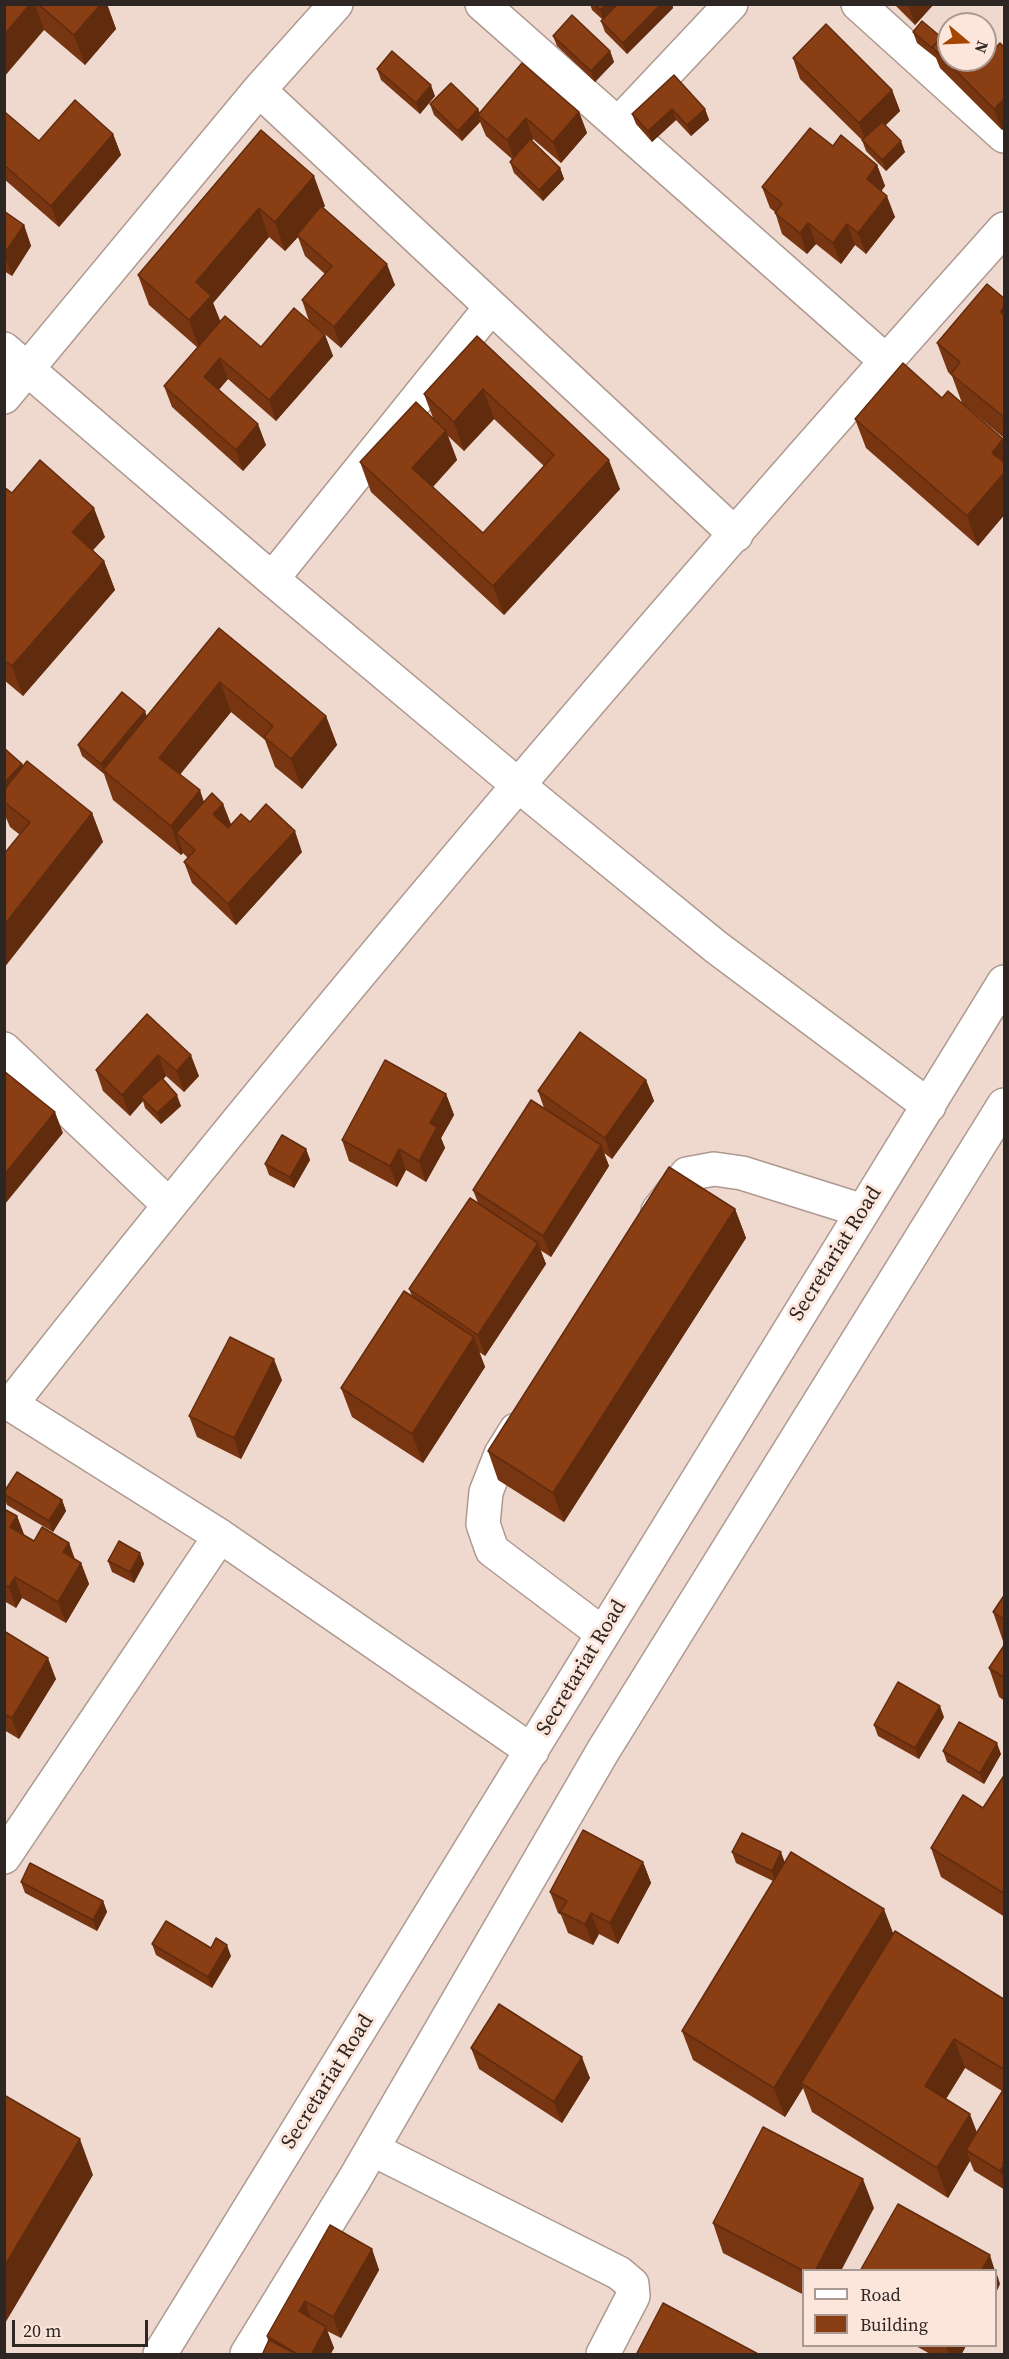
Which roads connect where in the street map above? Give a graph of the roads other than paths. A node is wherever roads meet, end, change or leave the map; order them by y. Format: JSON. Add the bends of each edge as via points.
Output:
{"nodes":[{"id":1,"x":336,"y":4,"type":"edge"},
{"id":2,"x":482,"y":4,"type":"edge"},
{"id":3,"x":731,"y":4,"type":"edge"},
{"id":4,"x":858,"y":4,"type":"edge"},
{"id":5,"x":259,"y":90,"type":"junction"},
{"id":6,"x":618,"y":124,"type":"junction"},
{"id":7,"x":1005,"y":136,"type":"edge"},
{"id":8,"x":1005,"y":230,"type":"edge"},
{"id":9,"x":491,"y":307,"type":"junction"},
{"id":10,"x":17,"y":358,"type":"edge"},
{"id":11,"x":886,"y":361,"type":"junction"},
{"id":12,"x":4,"y":397,"type":"edge"},
{"id":13,"x":736,"y":535,"type":"junction"},
{"id":14,"x":272,"y":579,"type":"junction"},
{"id":15,"x":518,"y":785,"type":"junction"},
{"id":16,"x":1005,"y":982,"type":"edge"},
{"id":17,"x":4,"y":1049,"type":"edge"},
{"id":18,"x":1005,"y":1105,"type":"edge"},
{"id":19,"x":928,"y":1106,"type":"junction"},
{"id":20,"x":168,"y":1203,"type":"junction"},
{"id":21,"x":863,"y":1211,"type":"junction"},
{"id":22,"x":639,"y":1238,"type":"edge"},
{"id":23,"x":8,"y":1402,"type":"edge"},
{"id":24,"x":533,"y":1405,"type":"edge"},
{"id":25,"x":220,"y":1536,"type":"junction"},
{"id":26,"x":602,"y":1633,"type":"junction"},
{"id":27,"x":532,"y":1750,"type":"junction"},
{"id":28,"x":4,"y":1857,"type":"edge"},
{"id":29,"x":372,"y":2149,"type":"junction"},
{"id":30,"x":160,"y":2355,"type":"edge"},
{"id":31,"x":247,"y":2355,"type":"edge"},
{"id":32,"x":603,"y":2355,"type":"edge"}],
"edges":[{"from":1,"to":5,"type":"street"},
{"from":2,"to":6,"type":"street"},
{"from":3,"to":6,"type":"street"},
{"from":4,"to":7,"type":"street"},
{"from":5,"to":9,"type":"street"},
{"from":5,"to":10,"type":"street"},
{"from":6,"to":11,"type":"street"},
{"from":8,"to":11,"type":"street"},
{"from":9,"to":13,"type":"street"},
{"from":9,"to":14,"type":"street"},
{"from":10,"to":12,"type":"street"},
{"from":10,"to":14,"type":"street"},
{"from":11,"to":13,"type":"street"},
{"from":13,"to":15,"type":"street"},
{"from":14,"to":15,"type":"street"},
{"from":15,"to":19,"type":"street","via":[[716,947]]},
{"from":15,"to":20,"type":"street"},
{"from":16,"to":19,"type":"street","name":"Secretariat Road"},
{"from":17,"to":20,"type":"street"},
{"from":18,"to":29,"type":"street","via":[[603,1751]]},
{"from":19,"to":21,"type":"street","name":"Secretariat Road"},
{"from":20,"to":23,"type":"street"},
{"from":21,"to":22,"type":"street","via":[[742,1173],[714,1169],[687,1174]]},
{"from":21,"to":26,"type":"street","name":"Secretariat Road"},
{"from":23,"to":25,"type":"street"},
{"from":24,"to":26,"type":"street","via":[[501,1454],[486,1492],[483,1524],[492,1550]]},
{"from":25,"to":27,"type":"street"},
{"from":25,"to":28,"type":"street"},
{"from":26,"to":27,"type":"street","name":"Secretariat Road"},
{"from":27,"to":30,"type":"street","name":"Secretariat Road"},
{"from":29,"to":31,"type":"street"},
{"from":29,"to":32,"type":"street","via":[[619,2273],[632,2284],[633,2296]]}]}
